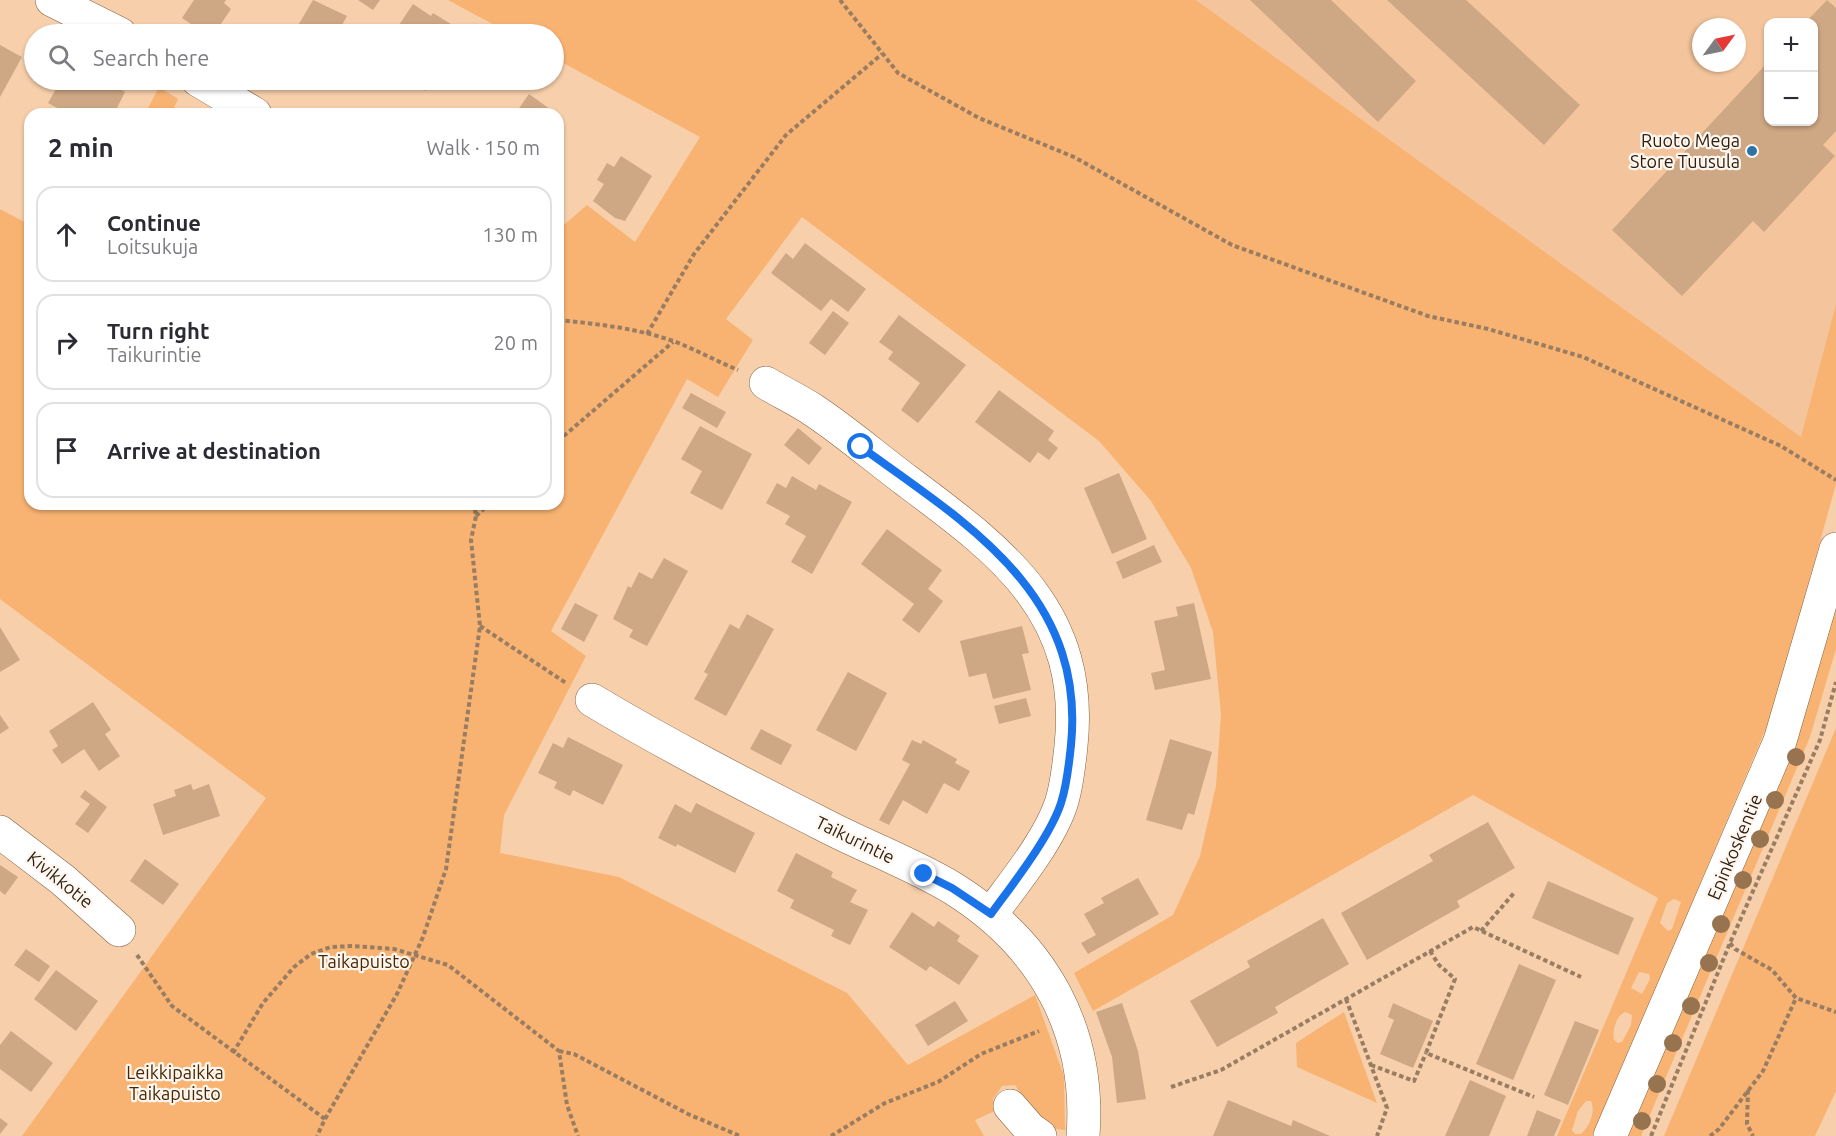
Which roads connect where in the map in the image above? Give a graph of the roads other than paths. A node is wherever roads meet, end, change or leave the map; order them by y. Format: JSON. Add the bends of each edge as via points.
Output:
{"nodes":[{"id":1,"x":52,"y":0,"type":"edge"},
{"id":2,"x":100,"y":24,"type":"edge"},
{"id":3,"x":215,"y":90,"type":"edge"},
{"id":4,"x":245,"y":108,"type":"edge"},
{"id":5,"x":766,"y":383,"type":"road end"},
{"id":6,"x":1836,"y":549,"type":"edge"},
{"id":7,"x":592,"y":700,"type":"road end"},
{"id":8,"x":0,"y":832,"type":"edge"},
{"id":9,"x":991,"y":914,"type":"junction"},
{"id":10,"x":119,"y":930,"type":"road end"},
{"id":11,"x":1010,"y":1107,"type":"dead end"},
{"id":12,"x":1040,"y":1136,"type":"edge"},
{"id":13,"x":1083,"y":1136,"type":"edge"},
{"id":14,"x":1610,"y":1136,"type":"edge"}],
"edges":[{"from":1,"to":2,"type":"street"},
{"from":3,"to":4,"type":"street"},
{"from":5,"to":9,"type":"street","via":[[814,410],[986,541],[1043,606],[1057,639],[1066,664],[1073,721],[1063,797],[1037,848]]},
{"from":6,"to":14,"type":"street","name":"Epinkoskentie","via":[[1780,741]]},
{"from":7,"to":9,"type":"street","name":"Taikurintie","via":[[703,763],[952,888]]},
{"from":8,"to":10,"type":"street","name":"Kivikkotie"},
{"from":9,"to":13,"type":"street","name":"Taikurintie","via":[[1022,945],[1061,1004],[1081,1064],[1085,1098]]},
{"from":11,"to":12,"type":"street"}]}
